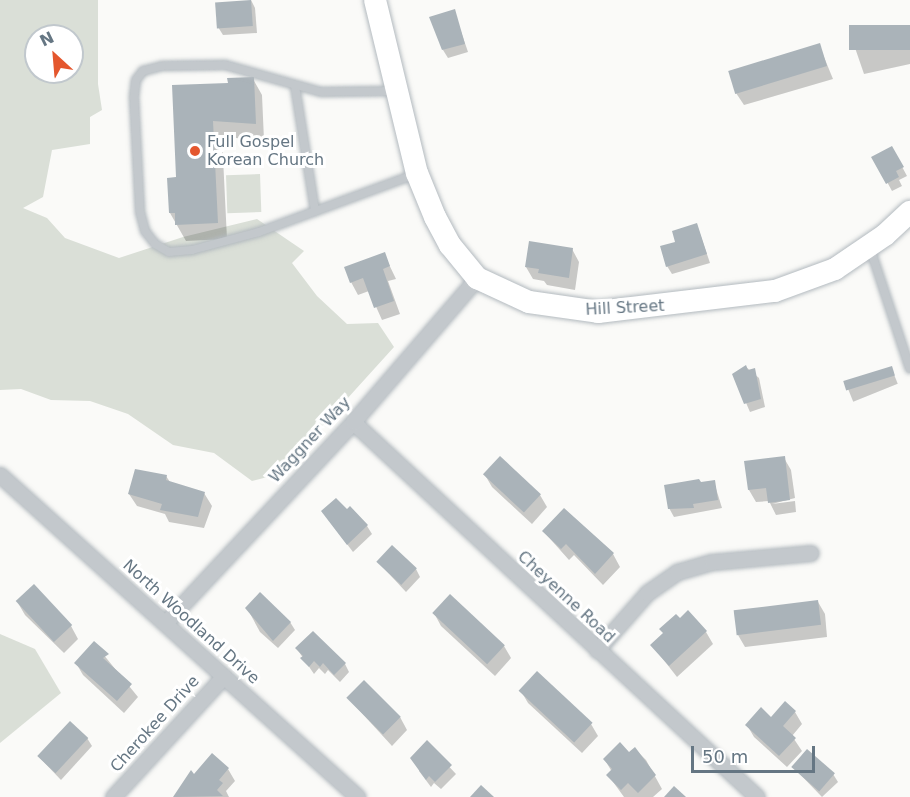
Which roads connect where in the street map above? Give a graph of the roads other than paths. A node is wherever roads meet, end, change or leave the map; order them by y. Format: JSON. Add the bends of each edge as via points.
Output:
{"nodes":[{"id":1,"x":375,"y":0,"type":"edge"},
{"id":2,"x":295,"y":86,"type":"junction"},
{"id":3,"x":398,"y":91,"type":"junction"},
{"id":4,"x":417,"y":173,"type":"junction"},
{"id":5,"x":315,"y":211,"type":"junction"},
{"id":6,"x":910,"y":212,"type":"edge"},
{"id":7,"x":870,"y":247,"type":"junction"},
{"id":8,"x":477,"y":278,"type":"junction"},
{"id":9,"x":910,"y":369,"type":"edge"},
{"id":10,"x":353,"y":422,"type":"junction"},
{"id":11,"x":0,"y":475,"type":"edge"},
{"id":12,"x":811,"y":553,"type":"dead end"},
{"id":13,"x":165,"y":623,"type":"junction"},
{"id":14,"x":597,"y":650,"type":"junction"},
{"id":15,"x":224,"y":676,"type":"junction"},
{"id":16,"x":113,"y":797,"type":"edge"},
{"id":17,"x":357,"y":797,"type":"edge"},
{"id":18,"x":757,"y":797,"type":"edge"}],
"edges":[{"from":1,"to":3,"type":"street","name":"Hill Street"},
{"from":2,"to":3,"type":"lane","via":[[321,92]]},
{"from":2,"to":5,"type":"lane"},
{"from":2,"to":5,"type":"lane","via":[[225,65],[162,66],[143,71],[136,80],[134,97],[140,212],[145,231],[155,244],[170,252],[259,232]]},
{"from":3,"to":4,"type":"street","name":"Hill Street"},
{"from":4,"to":5,"type":"lane"},
{"from":4,"to":8,"type":"street","name":"Hill Street","via":[[450,245]]},
{"from":6,"to":7,"type":"street","name":"Hill Street"},
{"from":7,"to":8,"type":"street","name":"Hill Street","via":[[835,269],[775,291],[633,311],[563,309],[530,302]]},
{"from":7,"to":9,"type":"lane"},
{"from":8,"to":10,"type":"street","name":"Waggner Way"},
{"from":10,"to":13,"type":"street","name":"Waggner Way","via":[[270,506]]},
{"from":10,"to":14,"type":"street","name":"Cheyenne Road"},
{"from":11,"to":13,"type":"street","name":"North Woodland Drive"},
{"from":12,"to":14,"type":"street","via":[[712,562],[677,572],[647,593]]},
{"from":13,"to":15,"type":"street","name":"North Woodland Drive"},
{"from":14,"to":18,"type":"street","name":"Cheyenne Road"},
{"from":15,"to":16,"type":"street","name":"Cherokee Drive"},
{"from":15,"to":17,"type":"street","name":"North Woodland Drive"}]}
